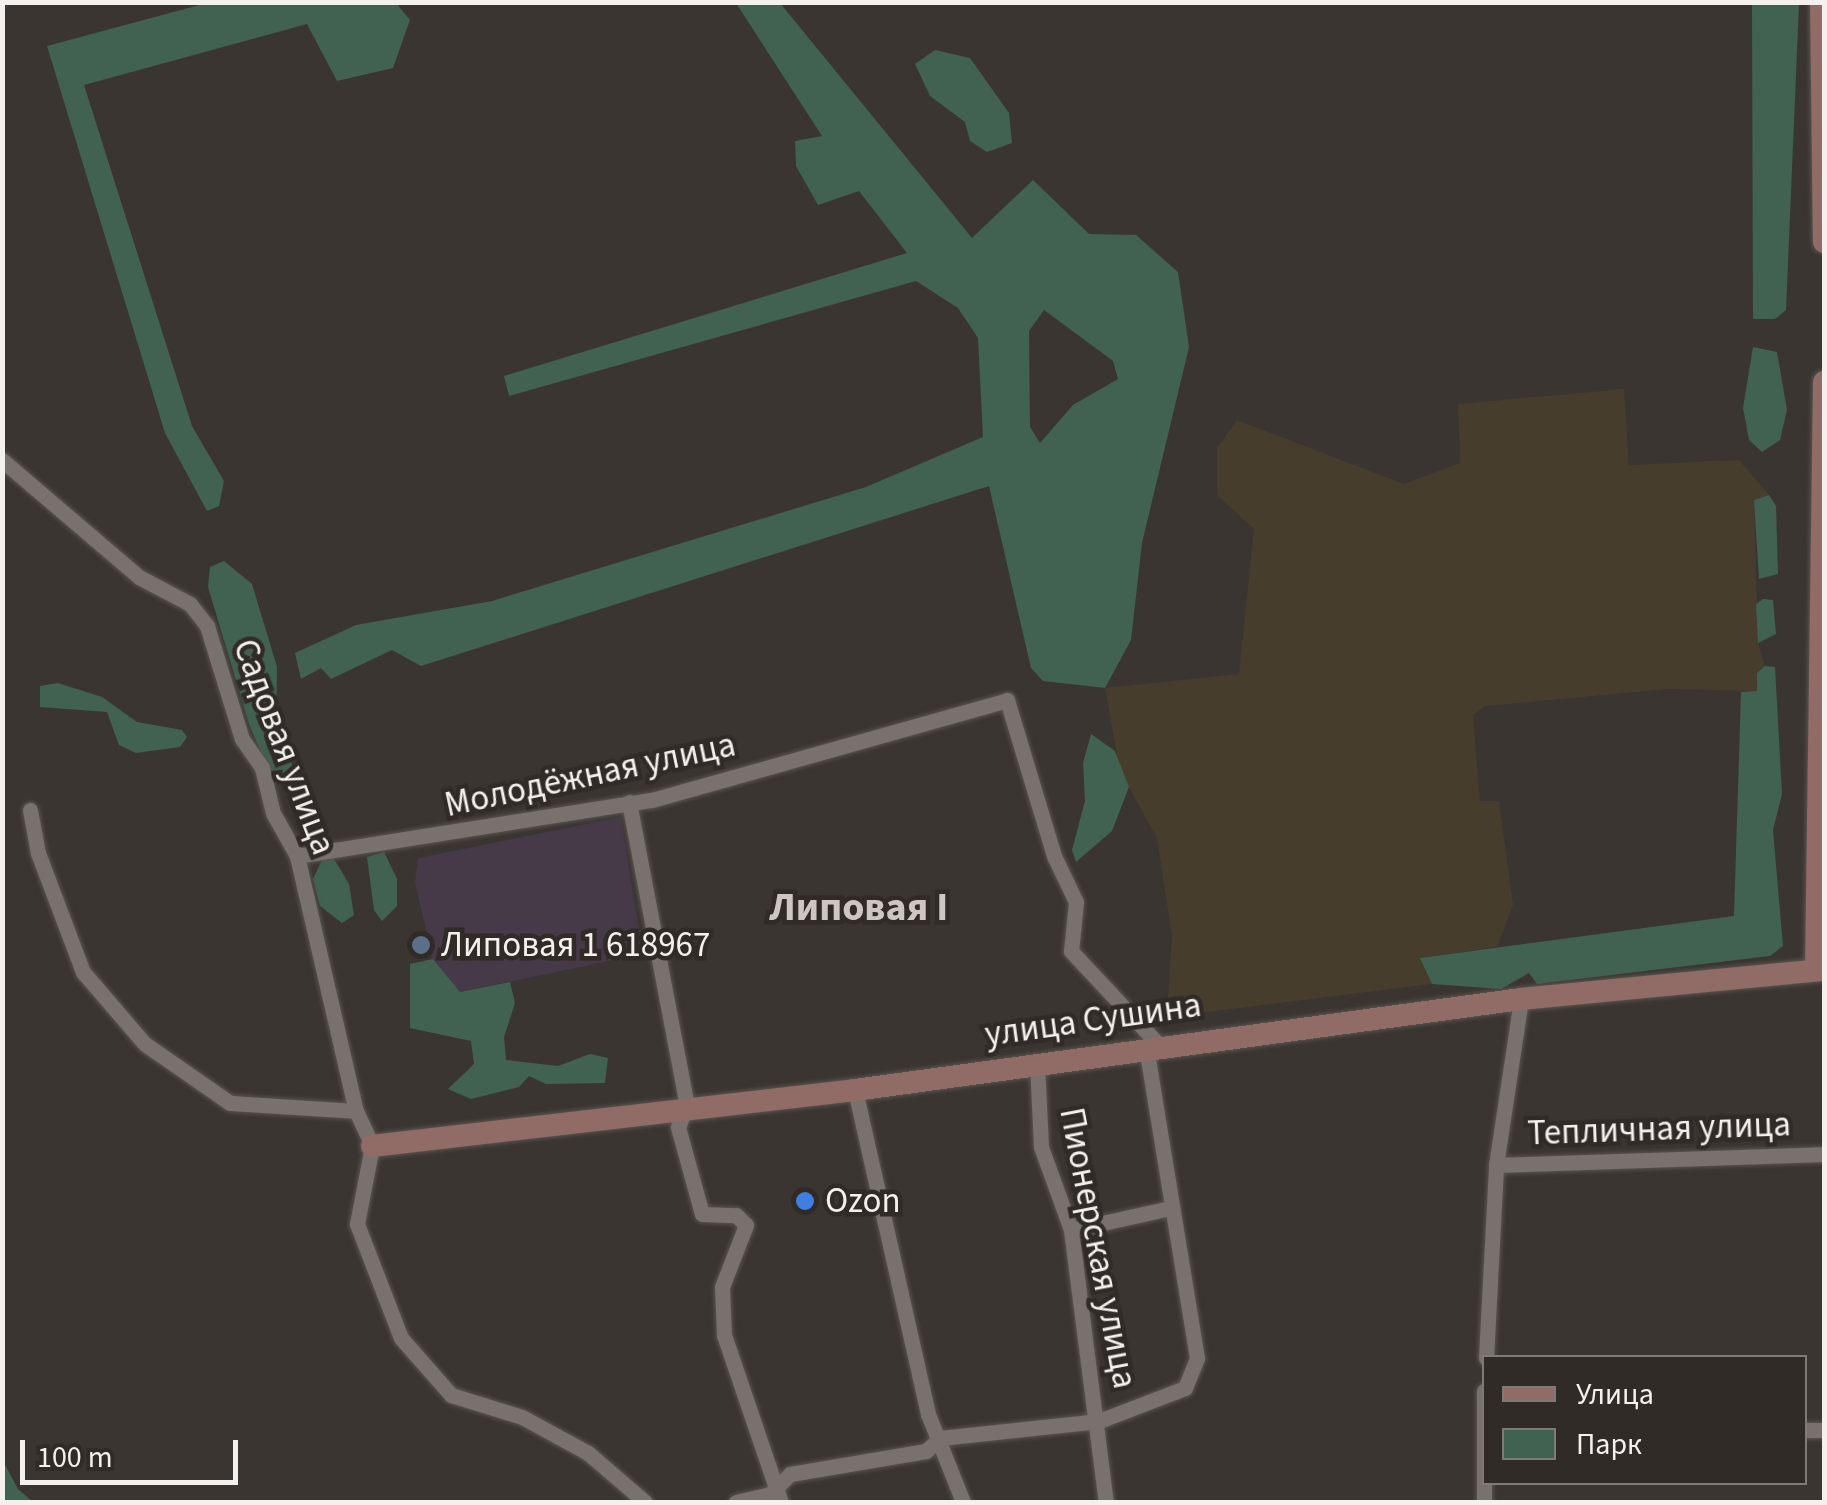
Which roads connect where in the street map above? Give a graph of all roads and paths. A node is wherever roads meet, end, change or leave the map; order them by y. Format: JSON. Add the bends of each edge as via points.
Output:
{"nodes":[{"id":1,"x":1821,"y":2,"type":"edge"},
{"id":2,"x":1824,"y":242,"type":"edge"},
{"id":3,"x":1824,"y":382,"type":"edge"},
{"id":4,"x":2,"y":460,"type":"edge"},
{"id":5,"x":630,"y":802,"type":"junction"},
{"id":6,"x":30,"y":810,"type":"dead end"},
{"id":7,"x":297,"y":856,"type":"junction"},
{"id":8,"x":1820,"y":970,"type":"edge"},
{"id":9,"x":1520,"y":999,"type":"junction"},
{"id":10,"x":1152,"y":1046,"type":"junction"},
{"id":11,"x":1037,"y":1064,"type":"junction"},
{"id":12,"x":856,"y":1090,"type":"junction"},
{"id":13,"x":687,"y":1105,"type":"junction"},
{"id":14,"x":356,"y":1111,"type":"junction"},
{"id":15,"x":372,"y":1146,"type":"junction"},
{"id":16,"x":1824,"y":1154,"type":"edge"},
{"id":17,"x":1496,"y":1164,"type":"junction"},
{"id":18,"x":1170,"y":1208,"type":"junction"},
{"id":19,"x":1071,"y":1230,"type":"junction"},
{"id":20,"x":1486,"y":1355,"type":"edge"},
{"id":21,"x":1100,"y":1421,"type":"junction"},
{"id":22,"x":940,"y":1438,"type":"junction"},
{"id":23,"x":779,"y":1495,"type":"edge"},
{"id":24,"x":645,"y":1502,"type":"edge"},
{"id":25,"x":736,"y":1502,"type":"edge"},
{"id":26,"x":963,"y":1502,"type":"edge"},
{"id":27,"x":1106,"y":1502,"type":"edge"}],
"edges":[{"from":1,"to":2,"type":"street"},
{"from":3,"to":8,"type":"street"},
{"from":4,"to":7,"type":"street","name":"Садовая улица","via":[[139,576],[190,604],[206,626],[242,739],[262,768],[273,813]]},
{"from":5,"to":7,"type":"street","name":"Молодёжная улица"},
{"from":5,"to":10,"type":"street","name":"Молодёжная улица","via":[[1006,700],[1054,856],[1076,902],[1071,951]]},
{"from":5,"to":13,"type":"street"},
{"from":6,"to":14,"type":"street","via":[[38,853],[83,972],[145,1044],[230,1102]]},
{"from":7,"to":14,"type":"street","name":"Садовая улица"},
{"from":8,"to":9,"type":"street","name":"улица Сушина"},
{"from":9,"to":10,"type":"street","name":"улица Сушина"},
{"from":9,"to":17,"type":"street"},
{"from":10,"to":11,"type":"street","name":"улица Сушина"},
{"from":10,"to":18,"type":"street"},
{"from":11,"to":12,"type":"street","name":"улица Сушина"},
{"from":11,"to":19,"type":"street","name":"Пионерская улица","via":[[1041,1147]]},
{"from":12,"to":13,"type":"street","name":"улица Сушина"},
{"from":12,"to":22,"type":"street","via":[[928,1414]]},
{"from":13,"to":15,"type":"street","name":"улица Сушина"},
{"from":13,"to":23,"type":"street","via":[[678,1127],[702,1214],[736,1216],[746,1225],[722,1287],[724,1335]]},
{"from":14,"to":15,"type":"street","name":"Садовая улица"},
{"from":15,"to":24,"type":"street","via":[[357,1224],[401,1338],[451,1394],[522,1417],[588,1453]]},
{"from":16,"to":17,"type":"street","name":"Тепличная улица"},
{"from":17,"to":20,"type":"street"},
{"from":18,"to":19,"type":"street"},
{"from":18,"to":21,"type":"street","via":[[1197,1358],[1185,1388],[1165,1401]]},
{"from":19,"to":21,"type":"street","name":"Пионерская улица"},
{"from":21,"to":22,"type":"street"},
{"from":21,"to":27,"type":"street","name":"Пионерская улица"},
{"from":22,"to":23,"type":"street","via":[[926,1451],[790,1474]]},
{"from":22,"to":26,"type":"street"},
{"from":23,"to":25,"type":"street"}]}
